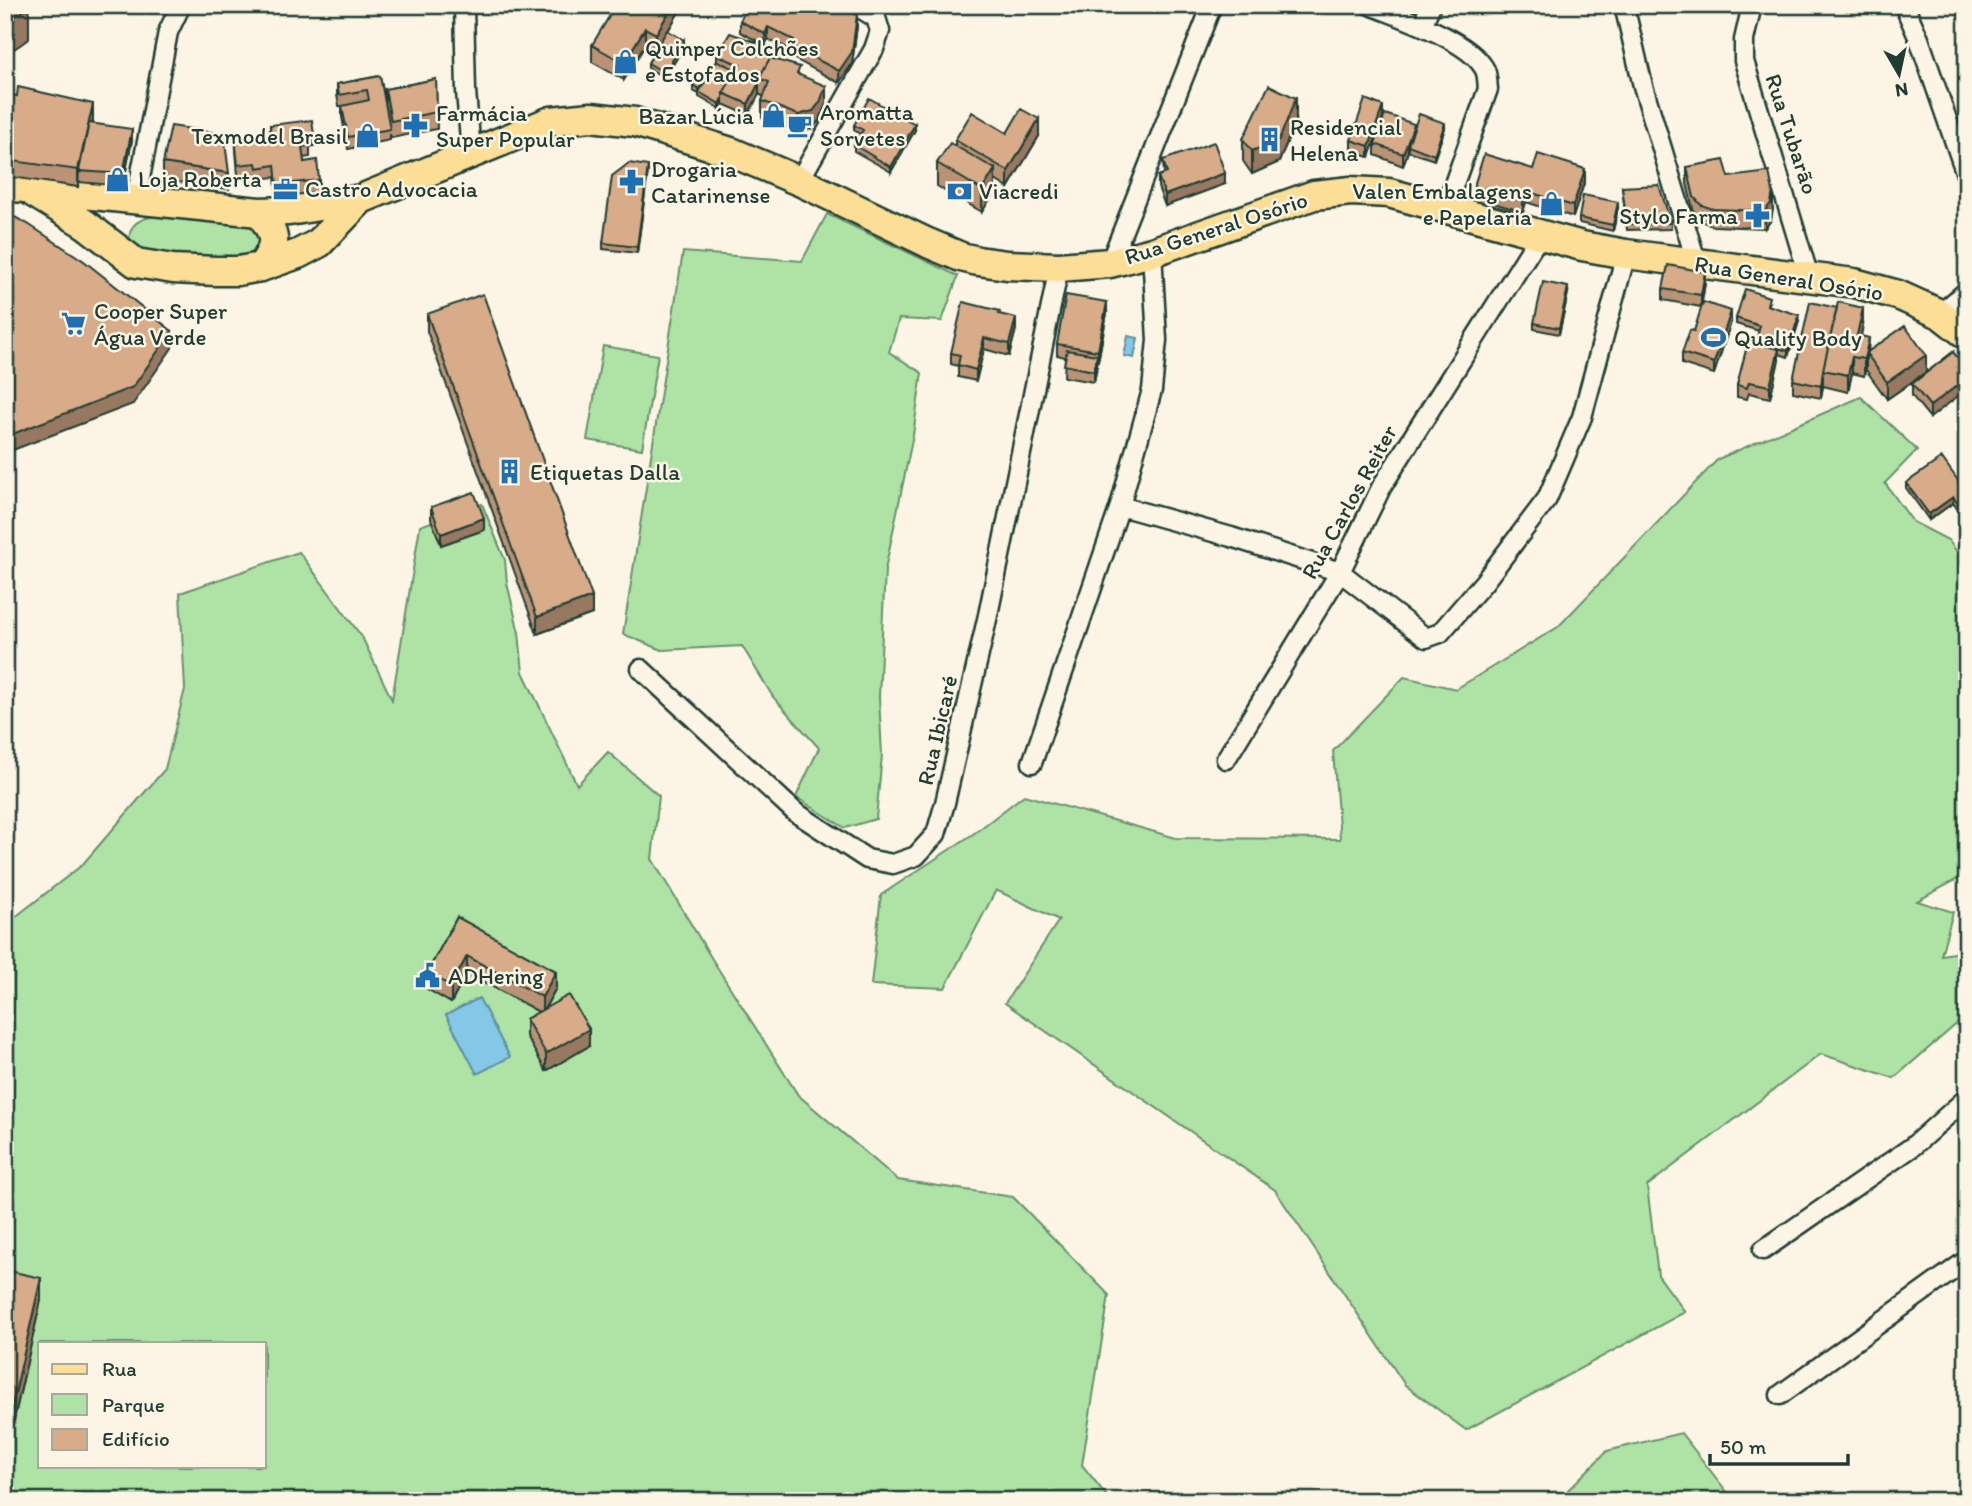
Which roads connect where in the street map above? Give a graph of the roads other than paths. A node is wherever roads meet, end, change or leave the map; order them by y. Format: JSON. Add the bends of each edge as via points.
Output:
{"nodes":[{"id":1,"x":180,"y":5,"type":"edge"},
{"id":2,"x":464,"y":5,"type":"edge"},
{"id":3,"x":855,"y":5,"type":"edge"},
{"id":4,"x":1212,"y":5,"type":"edge"},
{"id":5,"x":1370,"y":5,"type":"edge"},
{"id":6,"x":1431,"y":5,"type":"edge"},
{"id":7,"x":1624,"y":5,"type":"edge"},
{"id":8,"x":1752,"y":5,"type":"edge"},
{"id":9,"x":1904,"y":5,"type":"edge"},
{"id":10,"x":1422,"y":25,"type":"junction"},
{"id":11,"x":471,"y":153,"type":"junction"},
{"id":12,"x":1967,"y":177,"type":"edge"},
{"id":13,"x":799,"y":181,"type":"junction"},
{"id":14,"x":17,"y":188,"type":"edge"},
{"id":15,"x":136,"y":199,"type":"junction"},
{"id":16,"x":361,"y":199,"type":"junction"},
{"id":17,"x":1445,"y":209,"type":"junction"},
{"id":18,"x":259,"y":212,"type":"junction"},
{"id":19,"x":1540,"y":235,"type":"junction"},
{"id":20,"x":112,"y":243,"type":"junction"},
{"id":21,"x":1152,"y":253,"type":"junction"},
{"id":22,"x":1626,"y":254,"type":"junction"},
{"id":23,"x":1110,"y":263,"type":"junction"},
{"id":24,"x":1697,"y":264,"type":"junction"},
{"id":25,"x":261,"y":267,"type":"junction"},
{"id":26,"x":1059,"y":267,"type":"junction"},
{"id":27,"x":1809,"y":276,"type":"junction"},
{"id":28,"x":1967,"y":291,"type":"edge"},
{"id":29,"x":1940,"y":314,"type":"junction"},
{"id":30,"x":1967,"y":335,"type":"edge"},
{"id":31,"x":1120,"y":506,"type":"junction"},
{"id":32,"x":1340,"y":572,"type":"junction"},
{"id":33,"x":641,"y":669,"type":"dead end"},
{"id":34,"x":1226,"y":759,"type":"dead end"},
{"id":35,"x":1032,"y":763,"type":"dead end"},
{"id":36,"x":1967,"y":1098,"type":"edge"},
{"id":37,"x":1763,"y":1250,"type":"dead end"},
{"id":38,"x":1967,"y":1261,"type":"edge"},
{"id":39,"x":1780,"y":1395,"type":"dead end"}],
"edges":[{"from":1,"to":15,"type":"street","via":[[168,32]]},
{"from":2,"to":11,"type":"street"},
{"from":3,"to":13,"type":"street","via":[[876,18],[880,31],[874,50]]},
{"from":4,"to":23,"type":"street"},
{"from":5,"to":10,"type":"street"},
{"from":6,"to":10,"type":"street"},
{"from":7,"to":24,"type":"street","via":[[1643,86]]},
{"from":8,"to":27,"type":"street","name":"Rua Tubarão","via":[[1744,61]]},
{"from":9,"to":12,"type":"street"},
{"from":10,"to":17,"type":"street","via":[[1475,55],[1486,71],[1488,89]]},
{"from":11,"to":13,"type":"main road","name":"Rua General Osório","via":[[551,121],[600,117],[667,131]]},
{"from":11,"to":16,"type":"main road","name":"Rua General Osório"},
{"from":13,"to":26,"type":"main road","name":"Rua General Osório","via":[[961,257]]},
{"from":14,"to":15,"type":"main road"},
{"from":14,"to":20,"type":"main road"},
{"from":15,"to":18,"type":"main road","name":"Rua General Osório"},
{"from":15,"to":20,"type":"main road","via":[[117,223]]},
{"from":16,"to":18,"type":"main road","name":"Rua General Osório"},
{"from":16,"to":25,"type":"main road","name":"Rua General Osório","via":[[319,243]]},
{"from":17,"to":19,"type":"main road","name":"Rua General Osório"},
{"from":17,"to":21,"type":"main road","name":"Rua General Osório","via":[[1389,194],[1351,191],[1314,195]]},
{"from":18,"to":25,"type":"main road","via":[[269,225],[274,244]]},
{"from":19,"to":22,"type":"main road","name":"Rua General Osório"},
{"from":19,"to":32,"type":"street","name":"Rua Carlos Reiter","via":[[1382,486]]},
{"from":20,"to":25,"type":"main road","name":"Rua General Osório","via":[[136,262],[173,269]]},
{"from":21,"to":23,"type":"main road","name":"Rua General Osório"},
{"from":21,"to":31,"type":"street","via":[[1157,340],[1152,390]]},
{"from":22,"to":24,"type":"main road","name":"Rua General Osório"},
{"from":22,"to":32,"type":"street","via":[[1582,417],[1547,499],[1440,633],[1426,638]]},
{"from":23,"to":26,"type":"main road","name":"Rua General Osório"},
{"from":24,"to":27,"type":"main road","name":"Rua General Osório"},
{"from":26,"to":33,"type":"street","name":"Rua Ibicaré","via":[[945,803],[936,834],[916,856],[893,864],[867,859],[795,812]]},
{"from":27,"to":29,"type":"main road","name":"Rua General Osório","via":[[1898,295]]},
{"from":28,"to":29,"type":"street"},
{"from":29,"to":30,"type":"main road","name":"Rua General Osório"},
{"from":31,"to":32,"type":"street"},
{"from":31,"to":35,"type":"street"},
{"from":32,"to":34,"type":"street","name":"Rua Carlos Reiter"},
{"from":36,"to":37,"type":"street","via":[[1912,1147]]},
{"from":38,"to":39,"type":"street"}]}
